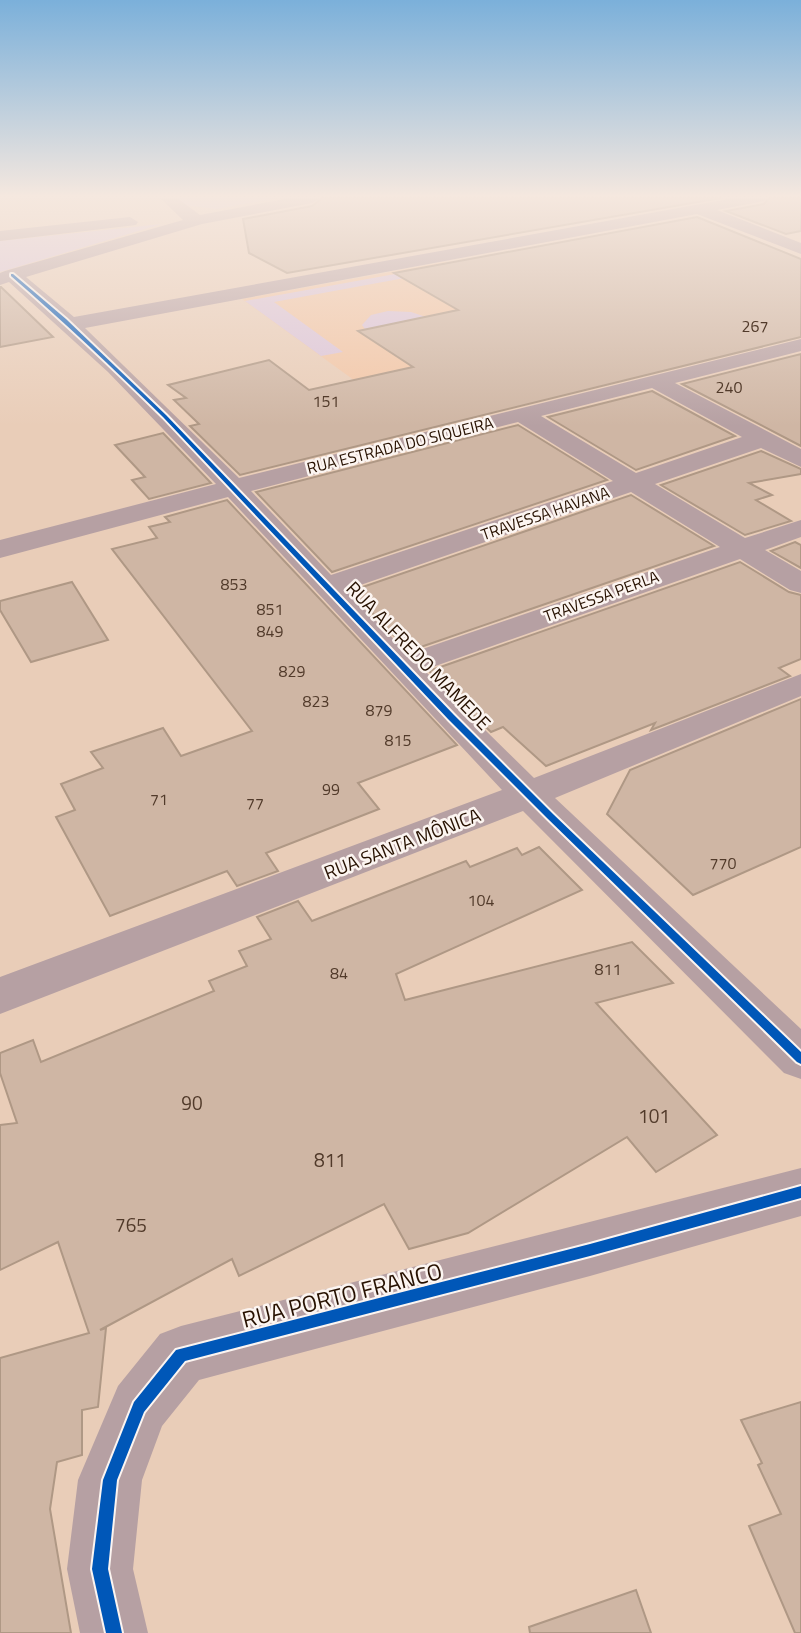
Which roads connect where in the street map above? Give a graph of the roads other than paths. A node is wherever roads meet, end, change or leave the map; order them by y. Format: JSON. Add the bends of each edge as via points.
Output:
{"nodes":[{"id":1,"x":340,"y":274,"type":"edge"},
{"id":2,"x":6,"y":277,"type":"edge"},
{"id":3,"x":71,"y":324,"type":"junction"},
{"id":4,"x":801,"y":345,"type":"edge"},
{"id":5,"x":657,"y":382,"type":"junction"},
{"id":6,"x":523,"y":415,"type":"junction"},
{"id":7,"x":762,"y":439,"type":"junction"},
{"id":8,"x":801,"y":459,"type":"edge"},
{"id":9,"x":634,"y":483,"type":"junction"},
{"id":10,"x":234,"y":487,"type":"junction"},
{"id":11,"x":801,"y":528,"type":"edge"},
{"id":12,"x":742,"y":546,"type":"junction"},
{"id":13,"x":0,"y":549,"type":"edge"},
{"id":14,"x":801,"y":584,"type":"edge"},
{"id":15,"x":328,"y":586,"type":"junction"},
{"id":16,"x":402,"y":667,"type":"junction"},
{"id":17,"x":801,"y":684,"type":"edge"},
{"id":18,"x":530,"y":793,"type":"junction"},
{"id":19,"x":0,"y":996,"type":"edge"},
{"id":20,"x":801,"y":1059,"type":"edge"},
{"id":21,"x":801,"y":1192,"type":"edge"},
{"id":22,"x":114,"y":1633,"type":"edge"}],
"edges":[{"from":1,"to":3,"type":"street"},
{"from":2,"to":3,"type":"street","name":"RUA ALFREDO MAMEDE"},
{"from":3,"to":10,"type":"street","name":"RUA ALFREDO MAMEDE"},
{"from":4,"to":5,"type":"street","name":"RUA ESTRADA DO SIQUEIRA"},
{"from":5,"to":6,"type":"street","name":"RUA ESTRADA DO SIQUEIRA"},
{"from":5,"to":7,"type":"street"},
{"from":6,"to":9,"type":"street"},
{"from":6,"to":10,"type":"street","name":"RUA ESTRADA DO SIQUEIRA"},
{"from":7,"to":8,"type":"street"},
{"from":7,"to":9,"type":"street","name":"TRAVESSA HAVANA"},
{"from":9,"to":12,"type":"street"},
{"from":9,"to":15,"type":"street","name":"TRAVESSA HAVANA"},
{"from":10,"to":13,"type":"street","name":"RUA ESTRADA DO SIQUEIRA"},
{"from":10,"to":15,"type":"street","name":"RUA ALFREDO MAMEDE"},
{"from":11,"to":12,"type":"street","name":"TRAVESSA PERLA"},
{"from":12,"to":14,"type":"street"},
{"from":12,"to":16,"type":"street","name":"TRAVESSA PERLA"},
{"from":15,"to":16,"type":"street","name":"RUA ALFREDO MAMEDE"},
{"from":16,"to":18,"type":"street","name":"RUA ALFREDO MAMEDE"},
{"from":17,"to":18,"type":"street","name":"RUA SANTA MÔNICA"},
{"from":18,"to":19,"type":"street","name":"RUA SANTA MÔNICA"},
{"from":18,"to":20,"type":"street","name":"RUA ALFREDO MAMEDE"},
{"from":21,"to":22,"type":"street","name":"RUA PORTO FRANCO","via":[[181,1355],[139,1407],[110,1480],[100,1569]]}]}
